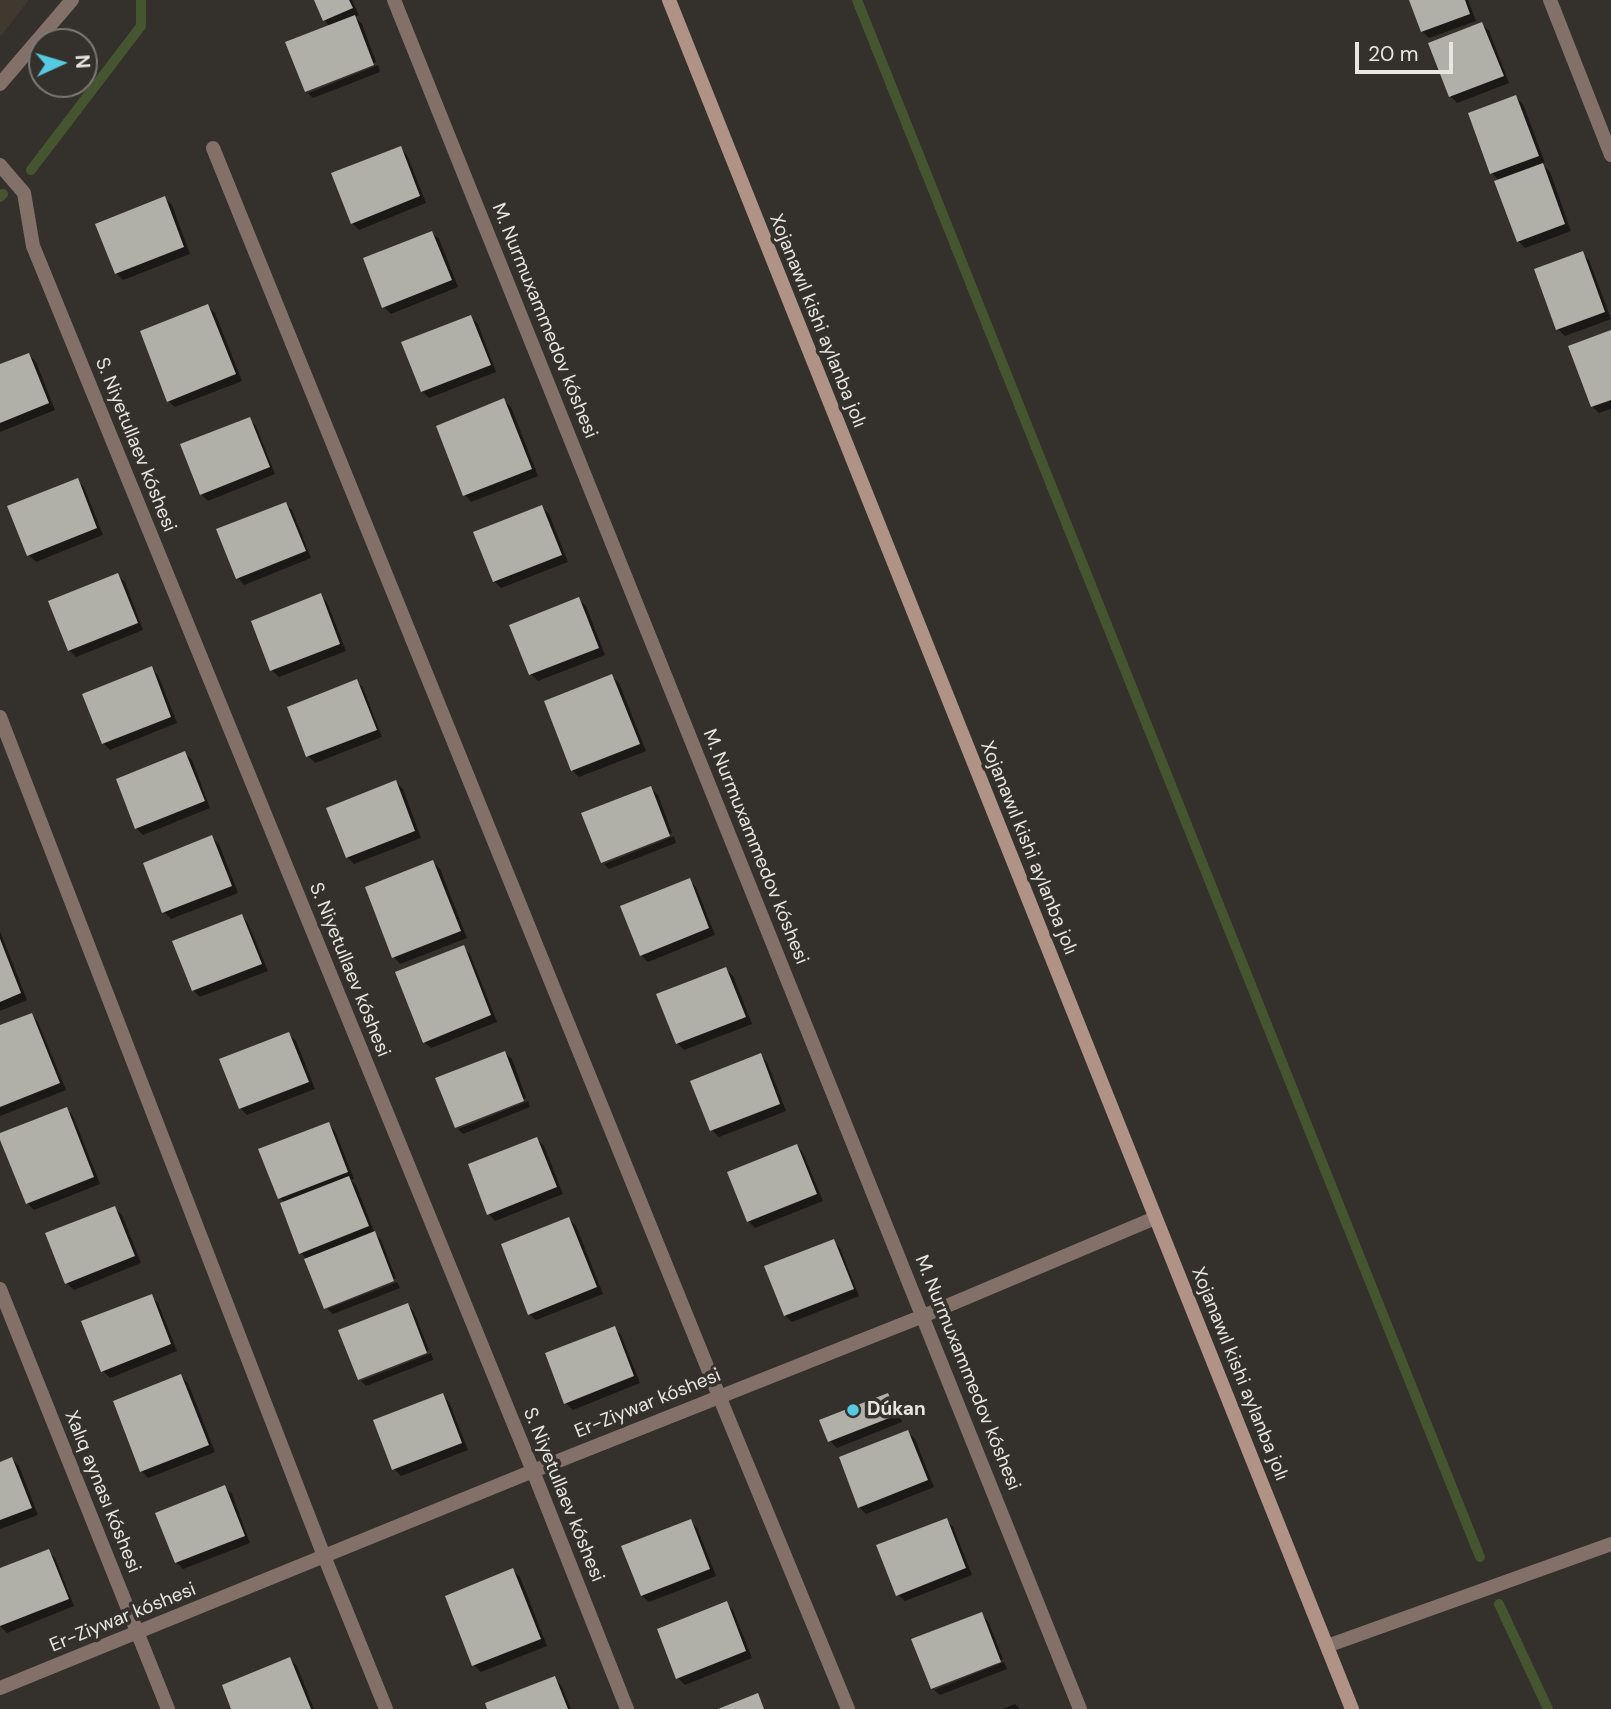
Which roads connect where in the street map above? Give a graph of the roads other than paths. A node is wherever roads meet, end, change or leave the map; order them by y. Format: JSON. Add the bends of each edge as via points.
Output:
{"nodes":[{"id":1,"x":72,"y":0,"type":"edge"},
{"id":2,"x":394,"y":0,"type":"edge"},
{"id":3,"x":668,"y":0,"type":"edge"},
{"id":4,"x":1550,"y":0,"type":"edge"},
{"id":5,"x":0,"y":83,"type":"edge"},
{"id":6,"x":212,"y":148,"type":"dead end"},
{"id":7,"x":1611,"y":155,"type":"edge"},
{"id":8,"x":0,"y":165,"type":"edge"},
{"id":9,"x":0,"y":717,"type":"edge"},
{"id":10,"x":1155,"y":1218,"type":"junction"},
{"id":11,"x":0,"y":1289,"type":"edge"},
{"id":12,"x":923,"y":1316,"type":"junction"},
{"id":13,"x":719,"y":1396,"type":"junction"},
{"id":14,"x":533,"y":1471,"type":"junction"},
{"id":15,"x":1611,"y":1544,"type":"edge"},
{"id":16,"x":324,"y":1556,"type":"junction"},
{"id":17,"x":138,"y":1634,"type":"junction"},
{"id":18,"x":1327,"y":1646,"type":"junction"},
{"id":19,"x":0,"y":1688,"type":"edge"},
{"id":20,"x":168,"y":1709,"type":"edge"},
{"id":21,"x":386,"y":1709,"type":"edge"},
{"id":22,"x":627,"y":1709,"type":"edge"},
{"id":23,"x":848,"y":1709,"type":"edge"},
{"id":24,"x":1080,"y":1709,"type":"edge"},
{"id":25,"x":1352,"y":1709,"type":"edge"}],
"edges":[{"from":1,"to":5,"type":"street"},
{"from":2,"to":12,"type":"street","name":"M. Nurmuxammedov kóshesi"},
{"from":3,"to":10,"type":"main road","name":"Xojanawıl kishi aylanba jolı"},
{"from":4,"to":7,"type":"street"},
{"from":6,"to":13,"type":"street"},
{"from":8,"to":14,"type":"street","name":"S. Niyetullaev kóshesi","via":[[24,193],[33,246]]},
{"from":9,"to":16,"type":"street"},
{"from":10,"to":12,"type":"street","name":"Er-Ziywar kóshesi"},
{"from":10,"to":18,"type":"main road","name":"Xojanawıl kishi aylanba jolı"},
{"from":11,"to":17,"type":"street","name":"Xalıq aynası kóshesi"},
{"from":12,"to":13,"type":"street","name":"Er-Ziywar kóshesi"},
{"from":12,"to":24,"type":"street","name":"M. Nurmuxammedov kóshesi"},
{"from":13,"to":14,"type":"street","name":"Er-Ziywar kóshesi"},
{"from":13,"to":23,"type":"street"},
{"from":14,"to":16,"type":"street","name":"Er-Ziywar kóshesi"},
{"from":14,"to":22,"type":"street","name":"S. Niyetullaev kóshesi"},
{"from":15,"to":18,"type":"street"},
{"from":16,"to":17,"type":"street","name":"Er-Ziywar kóshesi"},
{"from":16,"to":21,"type":"street"},
{"from":17,"to":19,"type":"street","name":"Er-Ziywar kóshesi"},
{"from":17,"to":20,"type":"street","name":"Xalıq aynası kóshesi"},
{"from":18,"to":25,"type":"main road","name":"Xojanawıl kishi aylanba jolı"}]}
